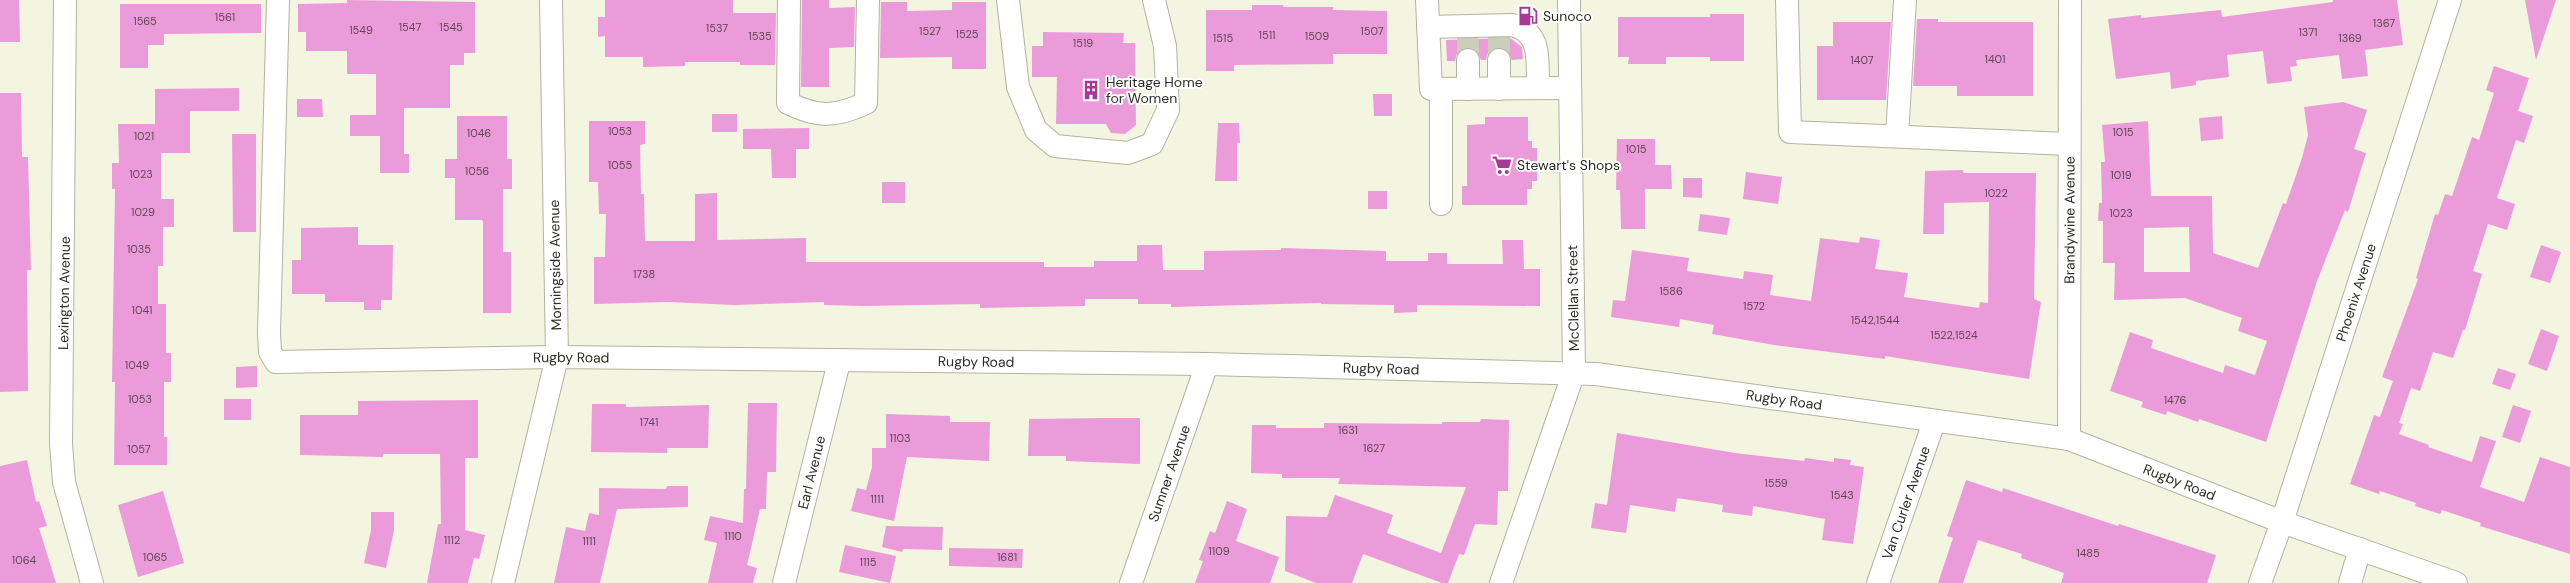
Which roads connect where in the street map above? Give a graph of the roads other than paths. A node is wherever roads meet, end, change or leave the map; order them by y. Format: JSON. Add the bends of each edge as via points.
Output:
{"nodes":[{"id":1,"x":65,"y":0,"type":"edge"},
{"id":2,"x":278,"y":0,"type":"edge"},
{"id":3,"x":551,"y":0,"type":"edge"},
{"id":4,"x":789,"y":0,"type":"edge"},
{"id":5,"x":868,"y":0,"type":"edge"},
{"id":6,"x":1008,"y":0,"type":"edge"},
{"id":7,"x":1154,"y":0,"type":"edge"},
{"id":8,"x":1427,"y":0,"type":"edge"},
{"id":9,"x":1569,"y":0,"type":"edge"},
{"id":10,"x":1787,"y":0,"type":"edge"},
{"id":11,"x":1905,"y":0,"type":"edge"},
{"id":12,"x":2070,"y":0,"type":"edge"},
{"id":13,"x":2450,"y":0,"type":"edge"},
{"id":14,"x":1428,"y":27,"type":"junction"},
{"id":15,"x":1468,"y":60,"type":"tunnel mouth"},
{"id":16,"x":1499,"y":60,"type":"tunnel mouth"},
{"id":17,"x":1538,"y":88,"type":"junction"},
{"id":18,"x":1570,"y":88,"type":"junction"},
{"id":19,"x":1441,"y":89,"type":"junction"},
{"id":20,"x":1468,"y":89,"type":"junction"},
{"id":21,"x":1499,"y":89,"type":"junction"},
{"id":22,"x":1897,"y":136,"type":"junction"},
{"id":23,"x":2069,"y":144,"type":"junction"},
{"id":24,"x":1441,"y":204,"type":"dead end"},
{"id":25,"x":557,"y":357,"type":"junction"},
{"id":26,"x":839,"y":362,"type":"junction"},
{"id":27,"x":1207,"y":364,"type":"junction"},
{"id":28,"x":1574,"y":372,"type":"junction"},
{"id":29,"x":1934,"y":422,"type":"junction"},
{"id":30,"x":2069,"y":440,"type":"junction"},
{"id":31,"x":2282,"y":522,"type":"junction"},
{"id":32,"x":2360,"y":549,"type":"junction"},
{"id":33,"x":92,"y":583,"type":"edge"},
{"id":34,"x":503,"y":583,"type":"edge"},
{"id":35,"x":784,"y":583,"type":"edge"},
{"id":36,"x":1131,"y":583,"type":"edge"},
{"id":37,"x":1501,"y":583,"type":"edge"},
{"id":38,"x":1878,"y":583,"type":"edge"},
{"id":39,"x":2260,"y":583,"type":"edge"},
{"id":40,"x":2350,"y":583,"type":"edge"},
{"id":41,"x":2456,"y":583,"type":"edge"}],
"edges":[{"from":1,"to":33,"type":"street","name":"Lexington Avenue","via":[[61,444],[64,482]]},
{"from":2,"to":25,"type":"street","name":"Rugby Road","via":[[269,332],[270,352],[276,362]]},
{"from":3,"to":25,"type":"street","name":"Morningside Avenue"},
{"from":4,"to":5,"type":"street","via":[[788,103],[809,113],[844,114],[866,103]]},
{"from":6,"to":7,"type":"street","via":[[1018,87],[1036,130],[1055,146],[1128,153],[1152,144],[1168,110],[1165,46]]},
{"from":8,"to":14,"type":"street"},
{"from":9,"to":18,"type":"street","name":"McClellan Street"},
{"from":10,"to":22,"type":"street","via":[[1790,132]]},
{"from":11,"to":22,"type":"street"},
{"from":12,"to":23,"type":"street","name":"Brandywine Avenue"},
{"from":13,"to":31,"type":"street","name":"Phoenix Avenue"},
{"from":14,"to":17,"type":"street","via":[[1468,32],[1499,31],[1518,26],[1530,32],[1537,52]]},
{"from":14,"to":19,"type":"street","via":[[1431,89]]},
{"from":15,"to":20,"type":"street"},
{"from":16,"to":21,"type":"street"},
{"from":17,"to":18,"type":"street"},
{"from":17,"to":21,"type":"street"},
{"from":18,"to":28,"type":"street","name":"McClellan Street"},
{"from":19,"to":20,"type":"street"},
{"from":19,"to":24,"type":"street"},
{"from":20,"to":21,"type":"street"},
{"from":22,"to":23,"type":"street"},
{"from":23,"to":30,"type":"street","name":"Brandywine Avenue"},
{"from":25,"to":26,"type":"street","name":"Rugby Road"},
{"from":25,"to":34,"type":"street","name":"Morningside Avenue"},
{"from":26,"to":27,"type":"street","name":"Rugby Road"},
{"from":26,"to":35,"type":"street","name":"Earl Avenue"},
{"from":27,"to":28,"type":"street","name":"Rugby Road"},
{"from":27,"to":36,"type":"street","name":"Sumner Avenue"},
{"from":28,"to":29,"type":"street","name":"Rugby Road"},
{"from":28,"to":37,"type":"street","name":"McClellan Street"},
{"from":29,"to":30,"type":"street","name":"Rugby Road"},
{"from":29,"to":38,"type":"street","name":"Van Curler Avenue"},
{"from":30,"to":31,"type":"street","name":"Rugby Road"},
{"from":31,"to":32,"type":"street","name":"Rugby Road"},
{"from":31,"to":39,"type":"street","name":"Phoenix Avenue"},
{"from":32,"to":40,"type":"street"},
{"from":32,"to":41,"type":"street","name":"Rugby Road"}]}
